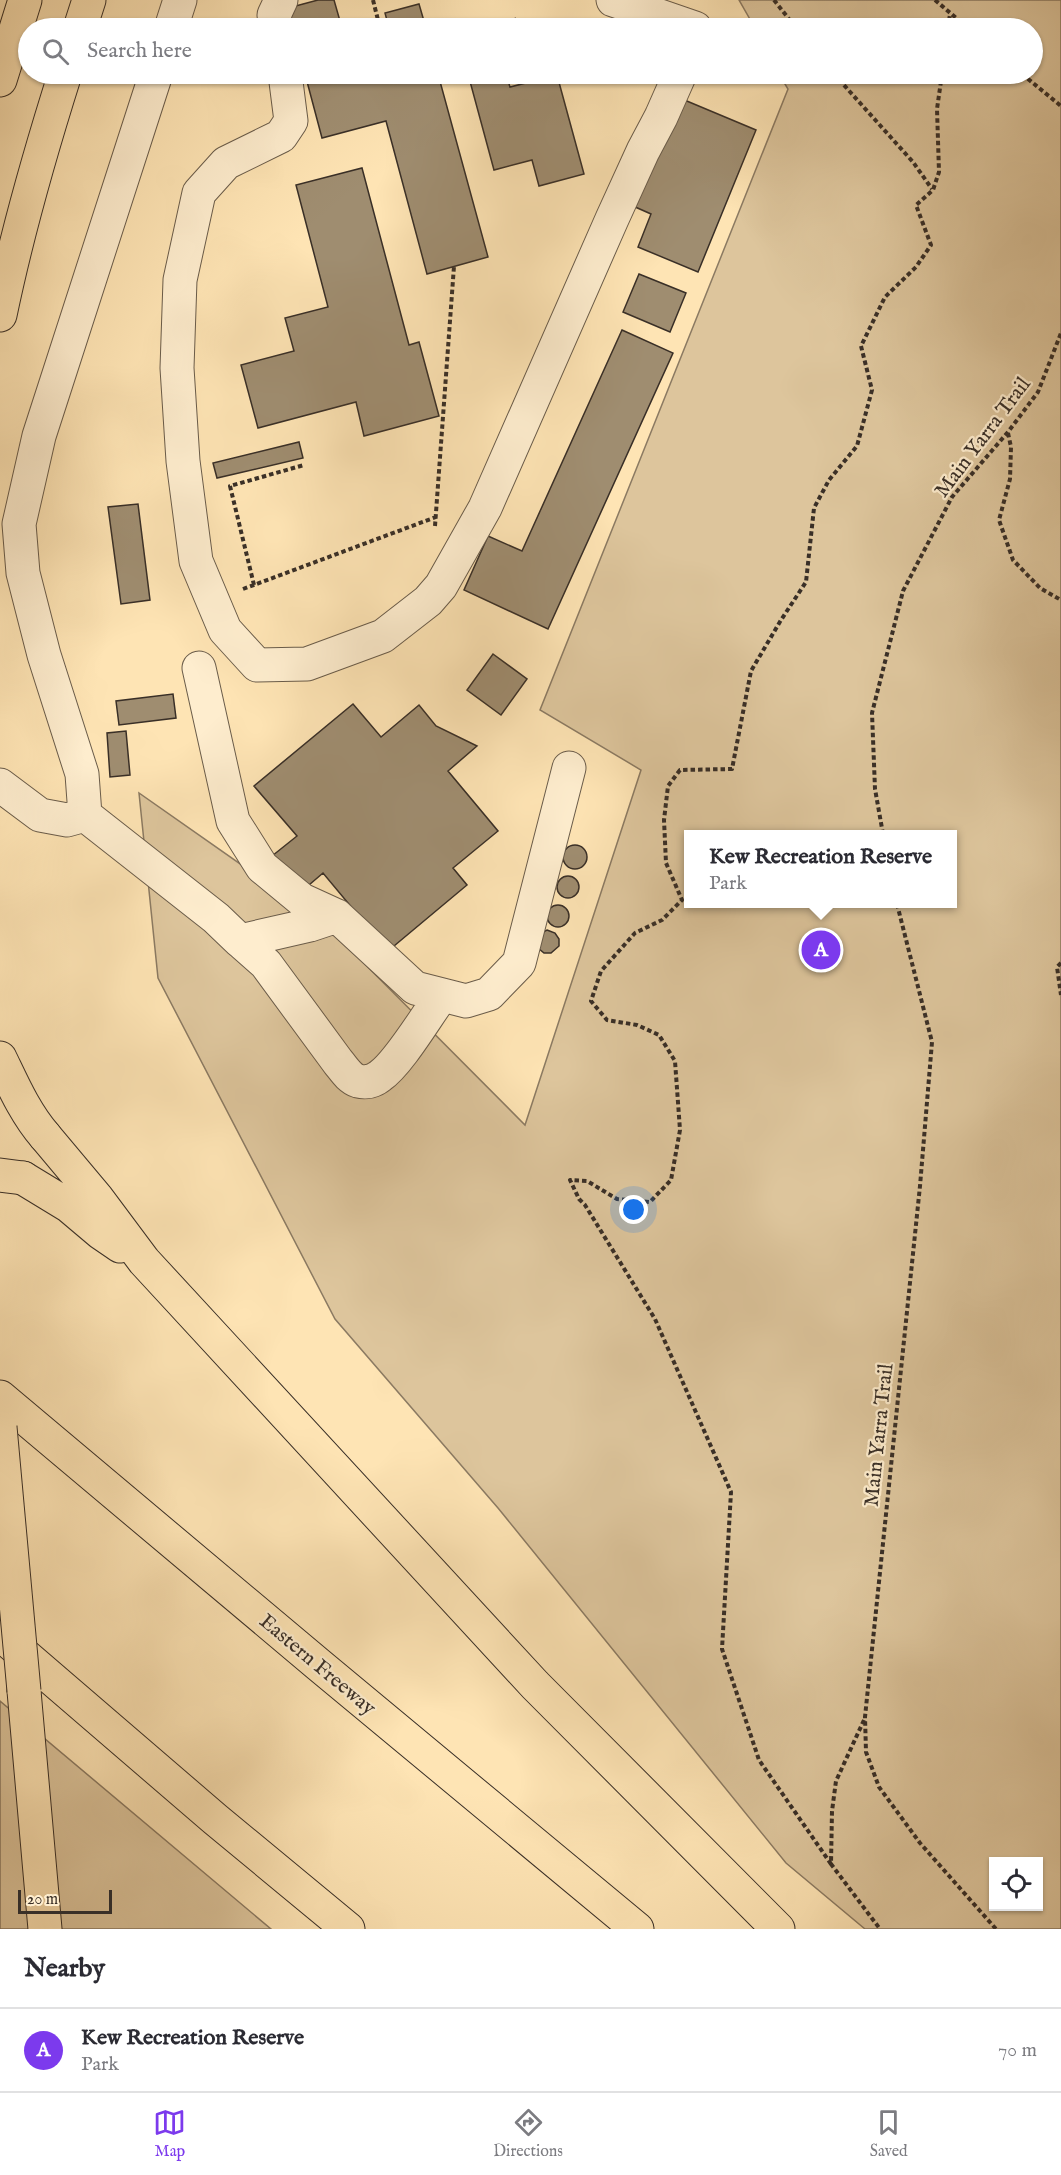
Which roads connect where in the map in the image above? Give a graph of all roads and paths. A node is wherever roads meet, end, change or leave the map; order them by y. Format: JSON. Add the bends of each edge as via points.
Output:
{"nodes":[{"id":1,"x":25,"y":0,"type":"edge"},
{"id":2,"x":89,"y":0,"type":"edge"},
{"id":3,"x":180,"y":0,"type":"edge"},
{"id":4,"x":281,"y":0,"type":"edge"},
{"id":5,"x":372,"y":0,"type":"edge"},
{"id":6,"x":613,"y":0,"type":"edge"},
{"id":7,"x":774,"y":0,"type":"edge"},
{"id":8,"x":935,"y":0,"type":"edge"},
{"id":9,"x":950,"y":14,"type":"junction"},
{"id":10,"x":19,"y":18,"type":"edge"},
{"id":11,"x":83,"y":18,"type":"edge"},
{"id":12,"x":174,"y":18,"type":"edge"},
{"id":13,"x":274,"y":18,"type":"edge"},
{"id":14,"x":377,"y":18,"type":"edge"},
{"id":15,"x":662,"y":18,"type":"edge"},
{"id":16,"x":788,"y":18,"type":"edge"},
{"id":17,"x":949,"y":18,"type":"edge"},
{"id":18,"x":955,"y":18,"type":"edge"},
{"id":19,"x":18,"y":22,"type":"edge"},
{"id":20,"x":0,"y":80,"type":"edge"},
{"id":21,"x":62,"y":84,"type":"edge"},
{"id":22,"x":153,"y":84,"type":"edge"},
{"id":23,"x":286,"y":84,"type":"edge"},
{"id":24,"x":676,"y":84,"type":"edge"},
{"id":25,"x":843,"y":84,"type":"edge"},
{"id":26,"x":941,"y":84,"type":"edge"},
{"id":27,"x":1034,"y":84,"type":"edge"},
{"id":28,"x":1061,"y":106,"type":"edge"},
{"id":29,"x":933,"y":190,"type":"junction"},
{"id":30,"x":454,"y":266,"type":"dead end"},
{"id":31,"x":0,"y":315,"type":"edge"},
{"id":32,"x":1061,"y":333,"type":"edge"},
{"id":33,"x":1008,"y":432,"type":"junction"},
{"id":34,"x":304,"y":465,"type":"dead end"},
{"id":35,"x":436,"y":517,"type":"junction"},
{"id":36,"x":435,"y":527,"type":"dead end"},
{"id":37,"x":254,"y":585,"type":"junction"},
{"id":38,"x":1061,"y":600,"type":"edge"},
{"id":39,"x":212,"y":601,"type":"junction"},
{"id":40,"x":199,"y":668,"type":"dead end"},
{"id":41,"x":569,"y":768,"type":"dead end"},
{"id":42,"x":0,"y":785,"type":"edge"},
{"id":43,"x":85,"y":815,"type":"junction"},
{"id":44,"x":882,"y":830,"type":"edge"},
{"id":45,"x":898,"y":908,"type":"edge"},
{"id":46,"x":337,"y":916,"type":"junction"},
{"id":47,"x":240,"y":941,"type":"junction"},
{"id":48,"x":1061,"y":963,"type":"edge"},
{"id":49,"x":442,"y":994,"type":"junction"},
{"id":50,"x":1061,"y":995,"type":"edge"},
{"id":51,"x":0,"y":1058,"type":"edge"},
{"id":52,"x":11,"y":1176,"type":"edge"},
{"id":53,"x":144,"y":1261,"type":"junction"},
{"id":54,"x":0,"y":1397,"type":"edge"},
{"id":55,"x":0,"y":1427,"type":"edge"},
{"id":56,"x":0,"y":1634,"type":"edge"},
{"id":57,"x":865,"y":1717,"type":"junction"},
{"id":58,"x":831,"y":1864,"type":"junction"},
{"id":59,"x":45,"y":1929,"type":"edge"},
{"id":60,"x":348,"y":1929,"type":"edge"},
{"id":61,"x":637,"y":1929,"type":"edge"},
{"id":62,"x":778,"y":1929,"type":"edge"},
{"id":63,"x":880,"y":1929,"type":"edge"},
{"id":64,"x":996,"y":1929,"type":"edge"}],
"edges":[{"from":1,"to":10,"type":"main road"},
{"from":2,"to":11,"type":"main road"},
{"from":3,"to":12,"type":"lane"},
{"from":4,"to":13,"type":"lane"},
{"from":5,"to":14,"type":"path"},
{"from":6,"to":15,"type":"lane"},
{"from":7,"to":16,"type":"path"},
{"from":8,"to":9,"type":"path"},
{"from":9,"to":17,"type":"path"},
{"from":9,"to":18,"type":"path"},
{"from":19,"to":20,"type":"main road"},
{"from":21,"to":31,"type":"main road","via":[[14,250]]},
{"from":22,"to":43,"type":"lane","via":[[39,436],[19,524],[23,573],[44,656],[82,774]]},
{"from":23,"to":39,"type":"lane","via":[[291,121],[281,136],[226,164],[199,193],[180,280],[177,368],[183,461],[196,561]]},
{"from":24,"to":39,"type":"lane","via":[[485,508],[441,586],[428,601],[383,636],[307,664],[257,665],[225,630]]},
{"from":25,"to":29,"type":"path"},
{"from":26,"to":29,"type":"path","via":[[937,109],[939,172]]},
{"from":27,"to":28,"type":"path"},
{"from":29,"to":58,"type":"path","via":[[916,205],[931,245],[916,267],[885,297],[861,346],[872,390],[856,446],[829,480],[814,508],[806,582],[751,671],[732,769],[680,770],[668,786],[664,820],[666,863],[682,900],[662,920],[635,933],[601,971],[591,1001],[607,1020],[637,1025],[659,1035],[675,1061],[680,1130],[671,1180],[650,1202],[616,1199],[587,1181],[570,1180],[655,1319],[731,1492],[722,1649],[759,1760]]},
{"from":30,"to":35,"type":"path"},
{"from":32,"to":33,"type":"path","name":"Main Yarra Trail","via":[[1038,392]]},
{"from":33,"to":38,"type":"path","via":[[1010,479],[999,520],[1012,560],[1040,588]]},
{"from":33,"to":44,"type":"path","name":"Main Yarra Trail","via":[[952,497],[903,591],[872,713],[874,789]]},
{"from":34,"to":37,"type":"path","via":[[230,486]]},
{"from":35,"to":36,"type":"path"},
{"from":35,"to":37,"type":"path"},
{"from":37,"to":39,"type":"path"},
{"from":40,"to":46,"type":"lane","via":[[233,821],[261,867],[302,900]]},
{"from":41,"to":49,"type":"lane","via":[[519,963],[489,994],[466,1000]]},
{"from":42,"to":43,"type":"lane","via":[[40,815],[67,820]]},
{"from":43,"to":47,"type":"lane"},
{"from":45,"to":57,"type":"path","name":"Main Yarra Trail","via":[[932,1042]]},
{"from":46,"to":47,"type":"lane"},
{"from":46,"to":49,"type":"lane","via":[[415,988]]},
{"from":47,"to":49,"type":"lane","via":[[266,964],[338,1062],[359,1082],[382,1075]]},
{"from":48,"to":50,"type":"path","via":[[1057,967]]},
{"from":51,"to":53,"type":"main road","via":[[36,1126]]},
{"from":52,"to":53,"type":"main road","via":[[69,1206]]},
{"from":53,"to":62,"type":"main road","via":[[535,1685]]},
{"from":54,"to":61,"type":"main road","name":"Eastern Freeway"},
{"from":55,"to":59,"type":"main road","bridge":true},
{"from":56,"to":60,"type":"main road"},
{"from":57,"to":58,"type":"path","via":[[836,1781]]},
{"from":57,"to":64,"type":"path","name":"Main Yarra Trail","via":[[866,1752],[879,1787],[920,1843]]},
{"from":58,"to":63,"type":"path"}]}
